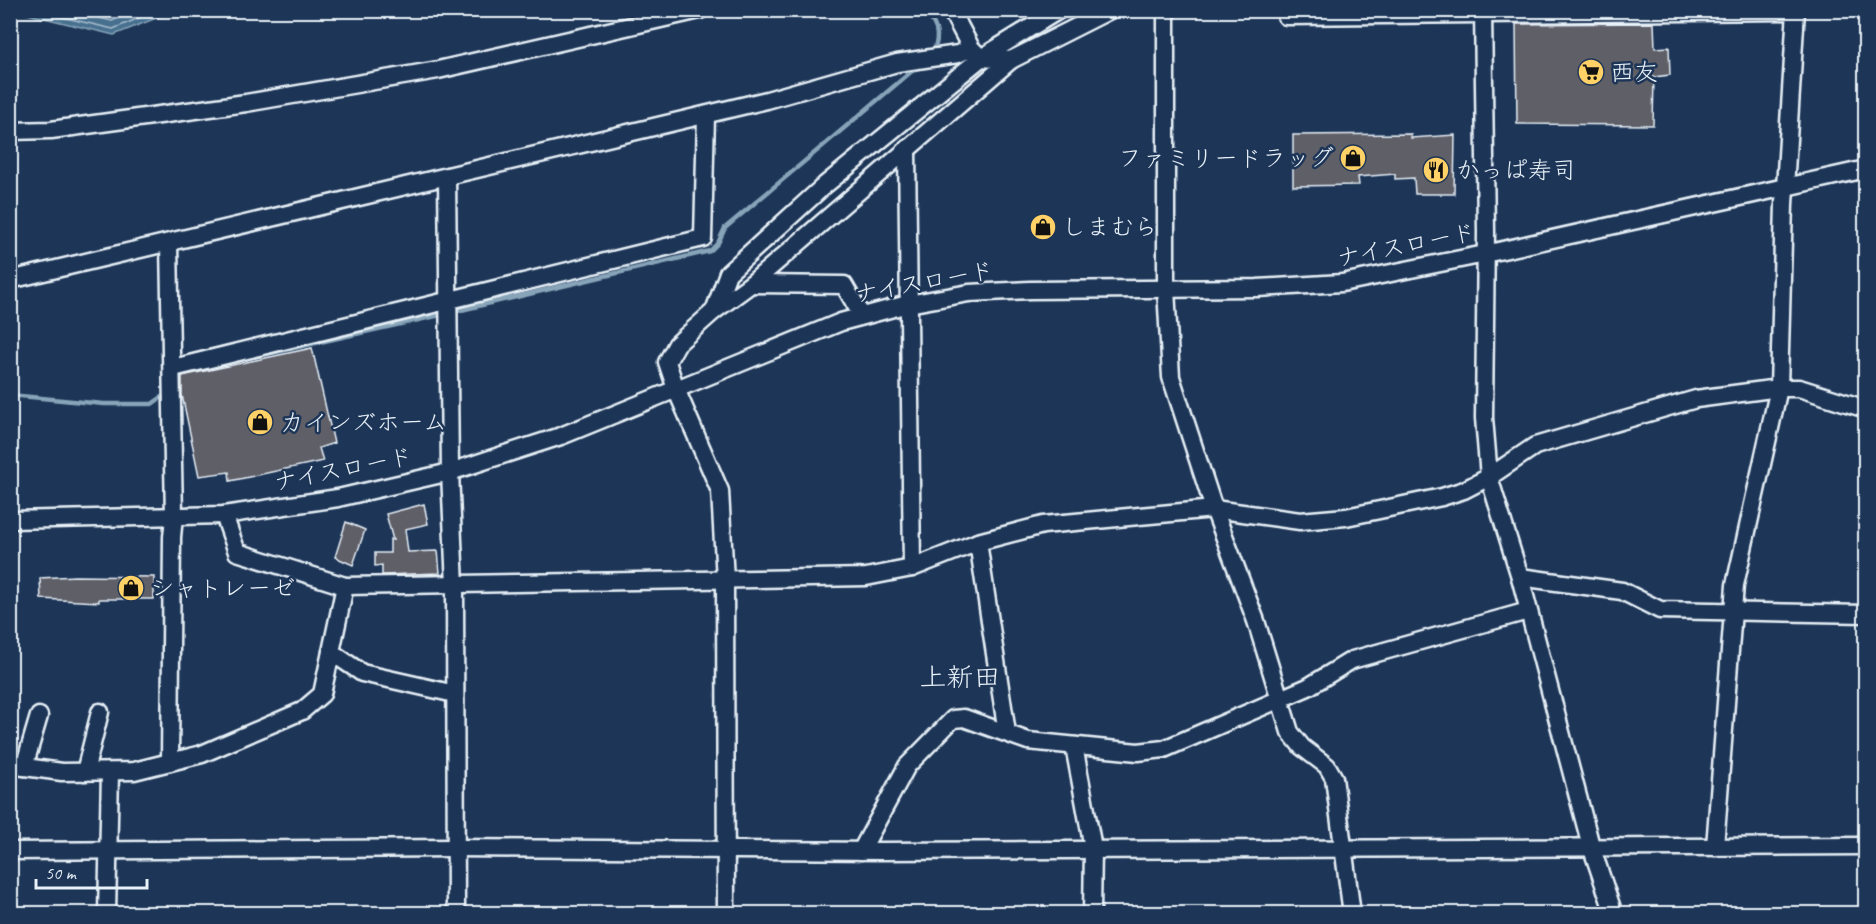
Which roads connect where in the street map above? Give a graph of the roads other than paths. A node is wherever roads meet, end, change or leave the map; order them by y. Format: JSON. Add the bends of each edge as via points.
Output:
{"nodes":[{"id":1,"x":700,"y":10,"type":"edge"},
{"id":2,"x":951,"y":10,"type":"edge"},
{"id":3,"x":1059,"y":10,"type":"edge"},
{"id":4,"x":1110,"y":10,"type":"edge"},
{"id":5,"x":1166,"y":10,"type":"edge"},
{"id":6,"x":1285,"y":10,"type":"edge"},
{"id":7,"x":1483,"y":13,"type":"edge"},
{"id":8,"x":976,"y":53,"type":"junction"},
{"id":9,"x":1011,"y":60,"type":"junction"},
{"id":10,"x":706,"y":115,"type":"junction"},
{"id":11,"x":10,"y":131,"type":"edge"},
{"id":12,"x":907,"y":149,"type":"junction"},
{"id":13,"x":1866,"y":169,"type":"edge"},
{"id":14,"x":447,"y":176,"type":"junction"},
{"id":15,"x":1787,"y":185,"type":"junction"},
{"id":16,"x":170,"y":243,"type":"junction"},
{"id":17,"x":1485,"y":254,"type":"junction"},
{"id":18,"x":10,"y":280,"type":"edge"},
{"id":19,"x":751,"y":284,"type":"junction"},
{"id":20,"x":1166,"y":289,"type":"junction"},
{"id":21,"x":449,"y":299,"type":"junction"},
{"id":22,"x":908,"y":304,"type":"junction"},
{"id":23,"x":714,"y":312,"type":"junction"},
{"id":24,"x":862,"y":316,"type":"junction"},
{"id":25,"x":173,"y":368,"type":"junction"},
{"id":26,"x":1779,"y":388,"type":"junction"},
{"id":27,"x":676,"y":389,"type":"junction"},
{"id":28,"x":1866,"y":409,"type":"edge"},
{"id":29,"x":450,"y":472,"type":"junction"},
{"id":30,"x":1489,"y":477,"type":"junction"},
{"id":31,"x":1214,"y":509,"type":"junction"},
{"id":32,"x":224,"y":515,"type":"junction"},
{"id":33,"x":174,"y":517,"type":"junction"},
{"id":34,"x":10,"y":520,"type":"edge"},
{"id":35,"x":978,"y":542,"type":"junction"},
{"id":36,"x":912,"y":568,"type":"junction"},
{"id":37,"x":1520,"y":577,"type":"junction"},
{"id":38,"x":725,"y":580,"type":"junction"},
{"id":39,"x":345,"y":586,"type":"junction"},
{"id":40,"x":455,"y":586,"type":"junction"},
{"id":41,"x":1732,"y":610,"type":"junction"},
{"id":42,"x":1528,"y":611,"type":"junction"},
{"id":43,"x":1866,"y":614,"type":"edge"},
{"id":44,"x":331,"y":652,"type":"junction"},
{"id":45,"x":455,"y":694,"type":"junction"},
{"id":46,"x":1280,"y":699,"type":"junction"},
{"id":47,"x":100,"y":712,"type":"dead end"},
{"id":48,"x":39,"y":716,"type":"dead end"},
{"id":49,"x":1007,"y":733,"type":"junction"},
{"id":50,"x":1074,"y":746,"type":"junction"},
{"id":51,"x":170,"y":762,"type":"junction"},
{"id":52,"x":17,"y":766,"type":"edge"},
{"id":53,"x":85,"y":772,"type":"junction"},
{"id":54,"x":110,"y":772,"type":"junction"},
{"id":55,"x":1591,"y":846,"type":"junction"},
{"id":56,"x":1866,"y":846,"type":"edge"},
{"id":57,"x":1714,"y":847,"type":"junction"},
{"id":58,"x":107,"y":848,"type":"junction"},
{"id":59,"x":455,"y":848,"type":"junction"},
{"id":60,"x":1093,"y":848,"type":"junction"},
{"id":61,"x":1343,"y":848,"type":"junction"},
{"id":62,"x":728,"y":849,"type":"junction"},
{"id":63,"x":10,"y":850,"type":"edge"},
{"id":64,"x":861,"y":851,"type":"junction"},
{"id":65,"x":107,"y":914,"type":"edge"},
{"id":66,"x":456,"y":914,"type":"edge"},
{"id":67,"x":726,"y":914,"type":"edge"},
{"id":68,"x":1092,"y":914,"type":"edge"},
{"id":69,"x":1352,"y":914,"type":"edge"},
{"id":70,"x":1614,"y":914,"type":"edge"}],
"edges":[{"from":1,"to":11,"type":"street","via":[[438,70],[280,98],[51,130]]},
{"from":2,"to":8,"type":"street"},
{"from":3,"to":8,"type":"street"},
{"from":4,"to":9,"type":"street"},
{"from":5,"to":20,"type":"street"},
{"from":6,"to":7,"type":"street","via":[[1286,16]]},
{"from":7,"to":15,"type":"street","via":[[1796,10]]},
{"from":7,"to":17,"type":"street"},
{"from":8,"to":9,"type":"street"},
{"from":8,"to":10,"type":"street","via":[[897,63]]},
{"from":8,"to":23,"type":"street","via":[[728,273]]},
{"from":9,"to":12,"type":"street"},
{"from":10,"to":14,"type":"street"},
{"from":10,"to":21,"type":"street","via":[[703,238]]},
{"from":12,"to":19,"type":"street"},
{"from":12,"to":22,"type":"street"},
{"from":13,"to":15,"type":"street","name":"ナイスロード"},
{"from":14,"to":16,"type":"street"},
{"from":14,"to":21,"type":"street"},
{"from":15,"to":17,"type":"street","name":"ナイスロード"},
{"from":15,"to":26,"type":"street"},
{"from":16,"to":18,"type":"street"},
{"from":16,"to":25,"type":"street"},
{"from":17,"to":20,"type":"street","name":"ナイスロード","via":[[1342,283]]},
{"from":17,"to":30,"type":"street","via":[[1484,418]]},
{"from":19,"to":23,"type":"street"},
{"from":19,"to":24,"type":"street","via":[[844,285]]},
{"from":20,"to":22,"type":"street","name":"ナイスロード","via":[[969,293]]},
{"from":20,"to":31,"type":"street","via":[[1171,377]]},
{"from":21,"to":25,"type":"street"},
{"from":21,"to":29,"type":"street"},
{"from":22,"to":24,"type":"street","name":"ナイスロード"},
{"from":22,"to":36,"type":"street"},
{"from":23,"to":27,"type":"street","via":[[677,344],[667,362]]},
{"from":24,"to":27,"type":"street","name":"ナイスロード"},
{"from":25,"to":33,"type":"street"},
{"from":26,"to":28,"type":"street","via":[[1799,388]]},
{"from":26,"to":30,"type":"street","via":[[1696,399],[1535,446]]},
{"from":26,"to":41,"type":"street"},
{"from":27,"to":29,"type":"street","name":"ナイスロード","via":[[561,436]]},
{"from":27,"to":38,"type":"street","via":[[720,491]]},
{"from":29,"to":32,"type":"street","name":"ナイスロード","via":[[338,498]]},
{"from":29,"to":40,"type":"street"},
{"from":30,"to":31,"type":"street","via":[[1442,497],[1346,517],[1300,521]]},
{"from":30,"to":37,"type":"street"},
{"from":31,"to":35,"type":"street","via":[[1043,525]]},
{"from":31,"to":46,"type":"street"},
{"from":32,"to":33,"type":"street","name":"ナイスロード"},
{"from":32,"to":39,"type":"street","via":[[237,552]]},
{"from":33,"to":34,"type":"street","name":"ナイスロード"},
{"from":33,"to":51,"type":"street"},
{"from":35,"to":36,"type":"street"},
{"from":35,"to":49,"type":"street"},
{"from":36,"to":38,"type":"street","via":[[866,577]]},
{"from":37,"to":41,"type":"street","via":[[1622,591],[1660,610]]},
{"from":37,"to":42,"type":"street"},
{"from":38,"to":40,"type":"street"},
{"from":38,"to":62,"type":"street"},
{"from":39,"to":40,"type":"street"},
{"from":39,"to":44,"type":"street"},
{"from":40,"to":45,"type":"street"},
{"from":41,"to":43,"type":"street"},
{"from":41,"to":57,"type":"street"},
{"from":42,"to":46,"type":"street","via":[[1352,660]]},
{"from":42,"to":55,"type":"street"},
{"from":44,"to":45,"type":"street","via":[[362,673]]},
{"from":44,"to":51,"type":"street","via":[[322,694],[302,711],[202,754]]},
{"from":45,"to":59,"type":"street"},
{"from":46,"to":50,"type":"street","via":[[1164,749],[1138,752]]},
{"from":46,"to":61,"type":"street","via":[[1290,732],[1327,766],[1334,778]]},
{"from":47,"to":53,"type":"street"},
{"from":48,"to":52,"type":"street"},
{"from":49,"to":50,"type":"street","via":[[1028,741]]},
{"from":49,"to":64,"type":"street","via":[[964,718],[953,719],[907,766]]},
{"from":50,"to":60,"type":"street"},
{"from":51,"to":54,"type":"street"},
{"from":52,"to":53,"type":"street"},
{"from":53,"to":54,"type":"street"},
{"from":54,"to":58,"type":"street"},
{"from":55,"to":57,"type":"street"},
{"from":55,"to":61,"type":"street"},
{"from":55,"to":70,"type":"street"},
{"from":56,"to":57,"type":"street"},
{"from":58,"to":59,"type":"street"},
{"from":58,"to":63,"type":"street"},
{"from":58,"to":65,"type":"street"},
{"from":59,"to":62,"type":"street"},
{"from":59,"to":66,"type":"street"},
{"from":60,"to":61,"type":"street"},
{"from":60,"to":64,"type":"street"},
{"from":60,"to":68,"type":"street"},
{"from":61,"to":69,"type":"street"},
{"from":62,"to":64,"type":"street"},
{"from":62,"to":67,"type":"street"}]}
